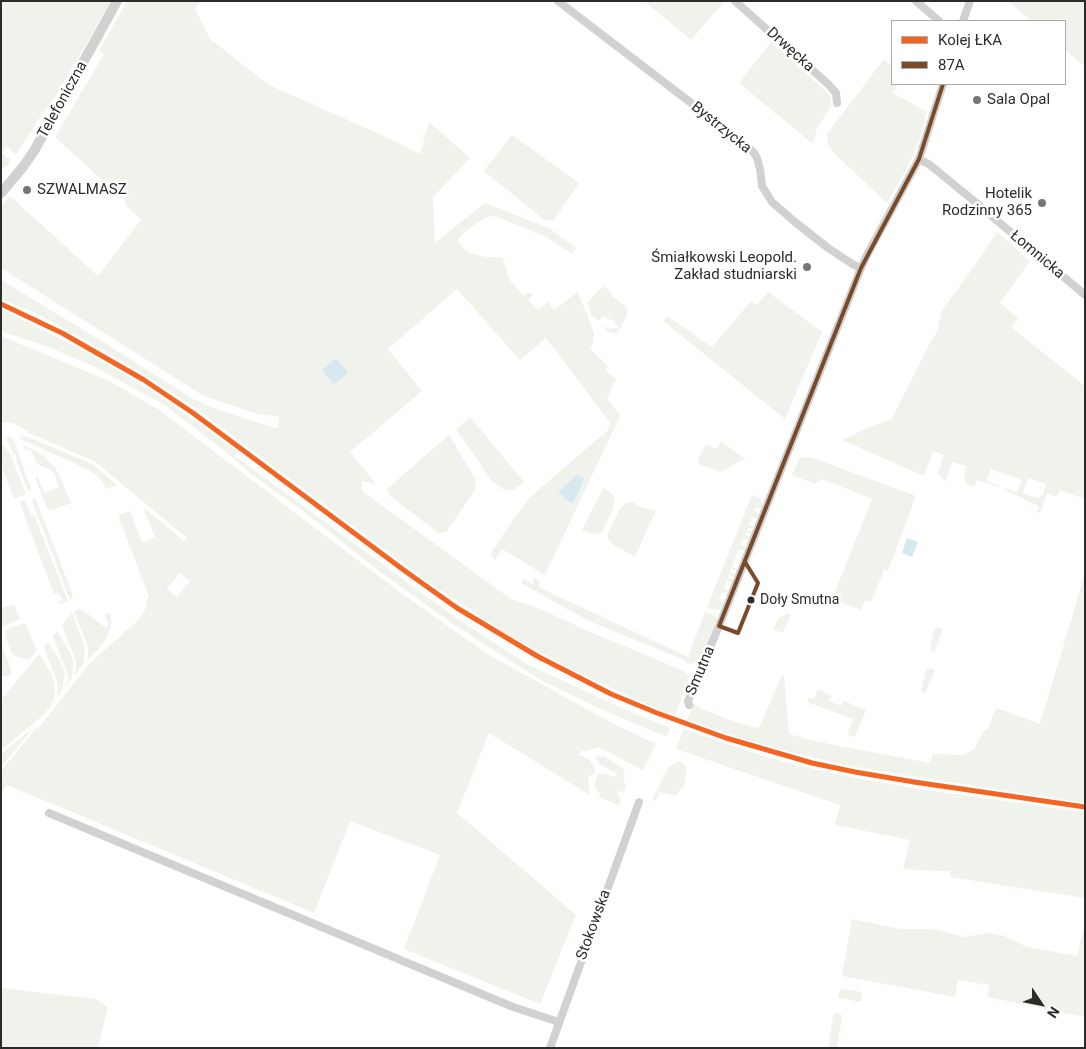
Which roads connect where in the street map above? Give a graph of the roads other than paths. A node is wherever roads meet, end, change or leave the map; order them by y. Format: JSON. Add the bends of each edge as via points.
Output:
{"nodes":[{"id":1,"x":117,"y":1,"type":"edge"},
{"id":2,"x":558,"y":1,"type":"edge"},
{"id":3,"x":735,"y":1,"type":"edge"},
{"id":4,"x":916,"y":1,"type":"edge"},
{"id":5,"x":970,"y":1,"type":"edge"},
{"id":6,"x":938,"y":20,"type":"edge"},
{"id":7,"x":963,"y":20,"type":"edge"},
{"id":8,"x":943,"y":85,"type":"edge"},
{"id":9,"x":837,"y":103,"type":"dead end"},
{"id":10,"x":918,"y":159,"type":"junction"},
{"id":11,"x":1,"y":193,"type":"edge"},
{"id":12,"x":861,"y":268,"type":"junction"},
{"id":13,"x":1085,"y":295,"type":"edge"},
{"id":14,"x":689,"y":705,"type":"dead end"},
{"id":15,"x":639,"y":802,"type":"dead end"},
{"id":16,"x":49,"y":813,"type":"dead end"},
{"id":17,"x":559,"y":1022,"type":"junction"},
{"id":18,"x":550,"y":1048,"type":"edge"}],
"edges":[{"from":1,"to":11,"type":"street","name":"Telefoniczna","via":[[34,151]]},
{"from":2,"to":12,"type":"street","name":"Bystrzycka","via":[[746,145],[754,153],[762,186],[772,202],[828,248]]},
{"from":3,"to":9,"type":"street","name":"Drwęcka","via":[[828,84],[836,93]]},
{"from":4,"to":6,"type":"street"},
{"from":5,"to":7,"type":"street"},
{"from":8,"to":10,"type":"street","name":"Smutna"},
{"from":10,"to":12,"type":"street","name":"Smutna"},
{"from":10,"to":13,"type":"street","name":"Łomnicka","via":[[930,165]]},
{"from":12,"to":14,"type":"street","name":"Smutna"},
{"from":15,"to":17,"type":"street","name":"Stokowska"},
{"from":16,"to":17,"type":"street","via":[[513,1007]]},
{"from":17,"to":18,"type":"street","name":"Stokowska"}]}
